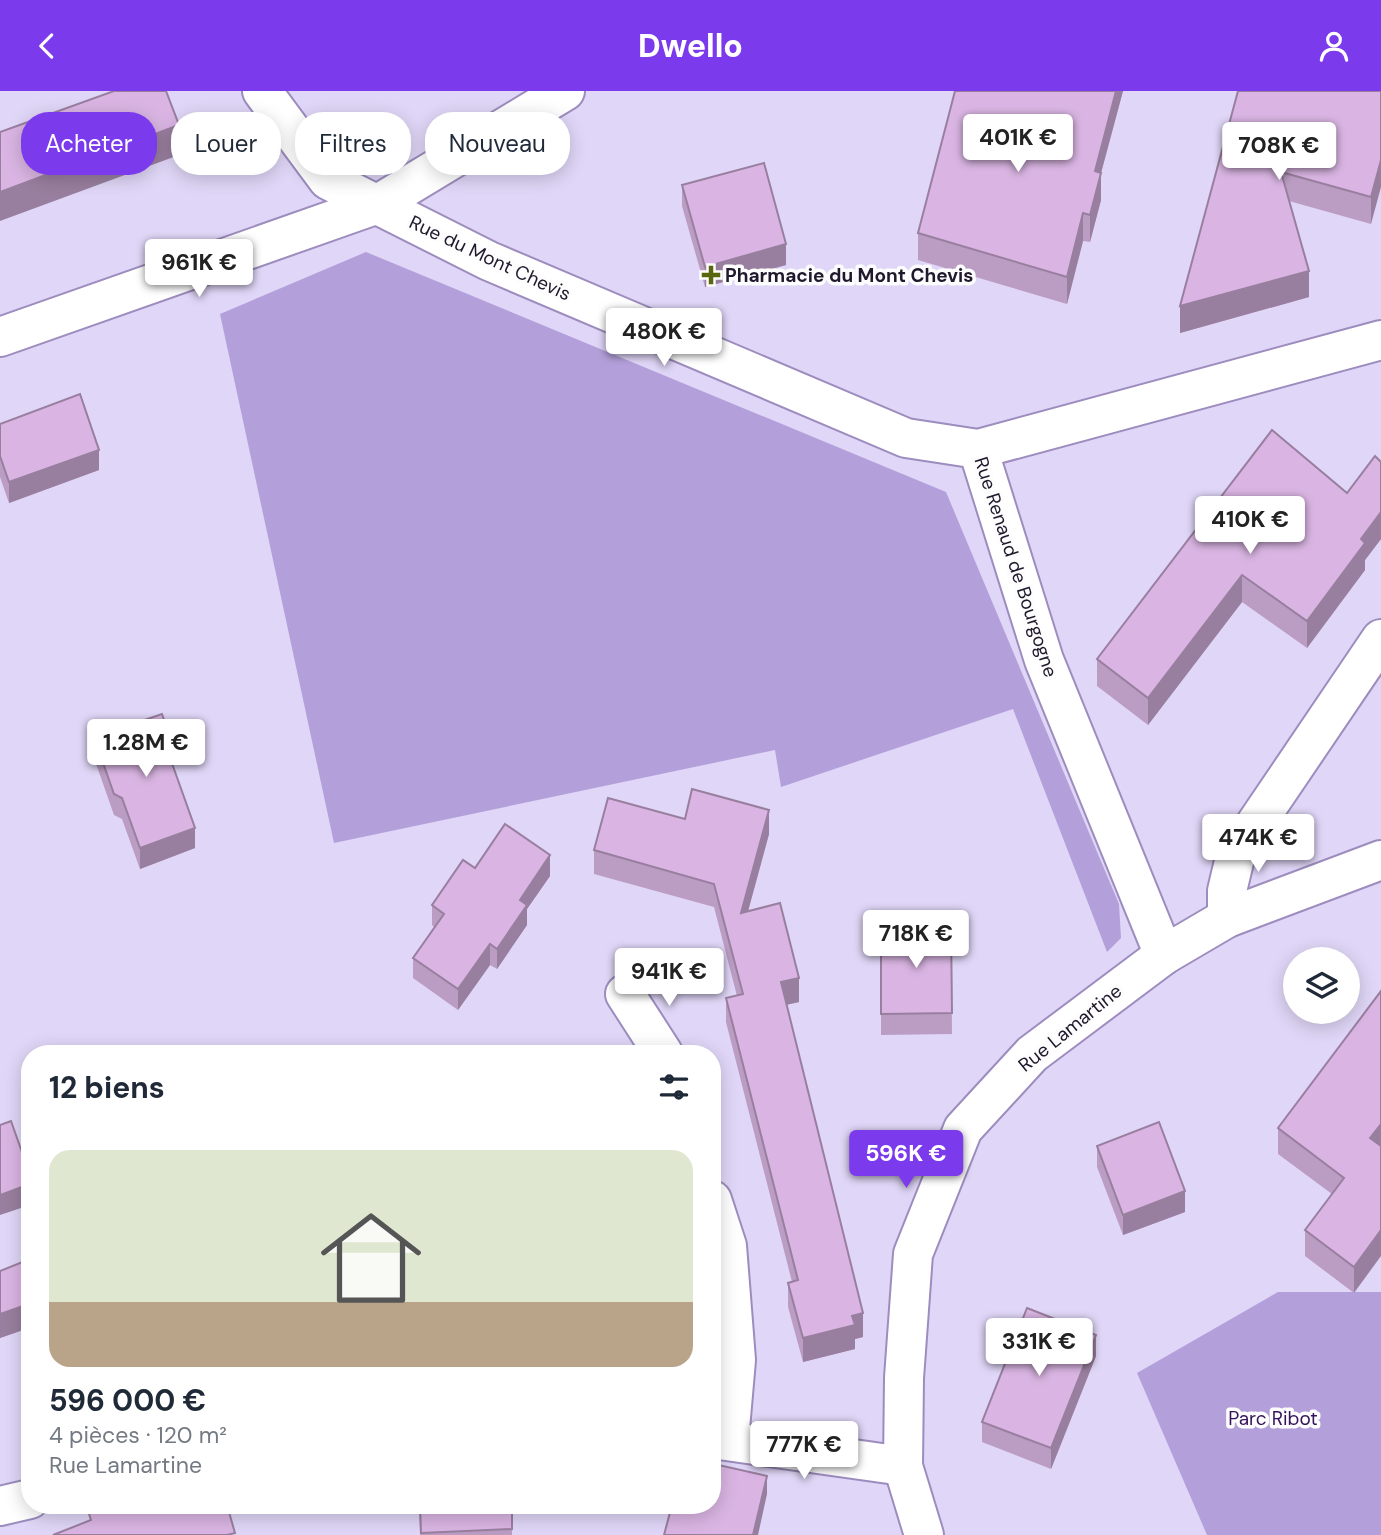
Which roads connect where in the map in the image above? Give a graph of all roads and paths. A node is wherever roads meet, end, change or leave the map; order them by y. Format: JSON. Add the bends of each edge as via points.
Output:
{"nodes":[{"id":1,"x":261,"y":91,"type":"edge"},
{"id":2,"x":565,"y":91,"type":"edge"},
{"id":3,"x":378,"y":204,"type":"junction"},
{"id":4,"x":0,"y":337,"type":"edge"},
{"id":5,"x":1381,"y":340,"type":"edge"},
{"id":6,"x":978,"y":449,"type":"junction"},
{"id":7,"x":1381,"y":639,"type":"edge"},
{"id":8,"x":1381,"y":860,"type":"edge"},
{"id":9,"x":1227,"y":918,"type":"junction"},
{"id":10,"x":1164,"y":955,"type":"junction"},
{"id":11,"x":625,"y":994,"type":"dead end"},
{"id":12,"x":658,"y":1045,"type":"edge"},
{"id":13,"x":721,"y":1228,"type":"edge"},
{"id":14,"x":721,"y":1439,"type":"edge"},
{"id":15,"x":903,"y":1467,"type":"junction"},
{"id":16,"x":924,"y":1535,"type":"edge"}],
"edges":[{"from":1,"to":3,"type":"street","name":"Rue du Mont Chevis","via":[[328,180]]},
{"from":2,"to":3,"type":"street"},
{"from":3,"to":4,"type":"street"},
{"from":3,"to":6,"type":"street","name":"Rue du Mont Chevis","via":[[489,261],[906,438]]},
{"from":5,"to":6,"type":"street","name":"Rue Renaud de Bourgogne"},
{"from":6,"to":10,"type":"street","name":"Rue Renaud de Bourgogne","via":[[1044,660]]},
{"from":7,"to":9,"type":"street","via":[[1236,853],[1227,891]]},
{"from":8,"to":9,"type":"street","name":"Rue Lamartine"},
{"from":9,"to":10,"type":"street","name":"Rue Lamartine"},
{"from":10,"to":15,"type":"street","name":"Rue Lamartine","via":[[1032,1054],[962,1129],[913,1254]]},
{"from":11,"to":12,"type":"street"},
{"from":13,"to":14,"type":"street","via":[[727,1247],[735,1348]]},
{"from":14,"to":15,"type":"street"},
{"from":15,"to":16,"type":"street","name":"Rue Lamartine"}]}
